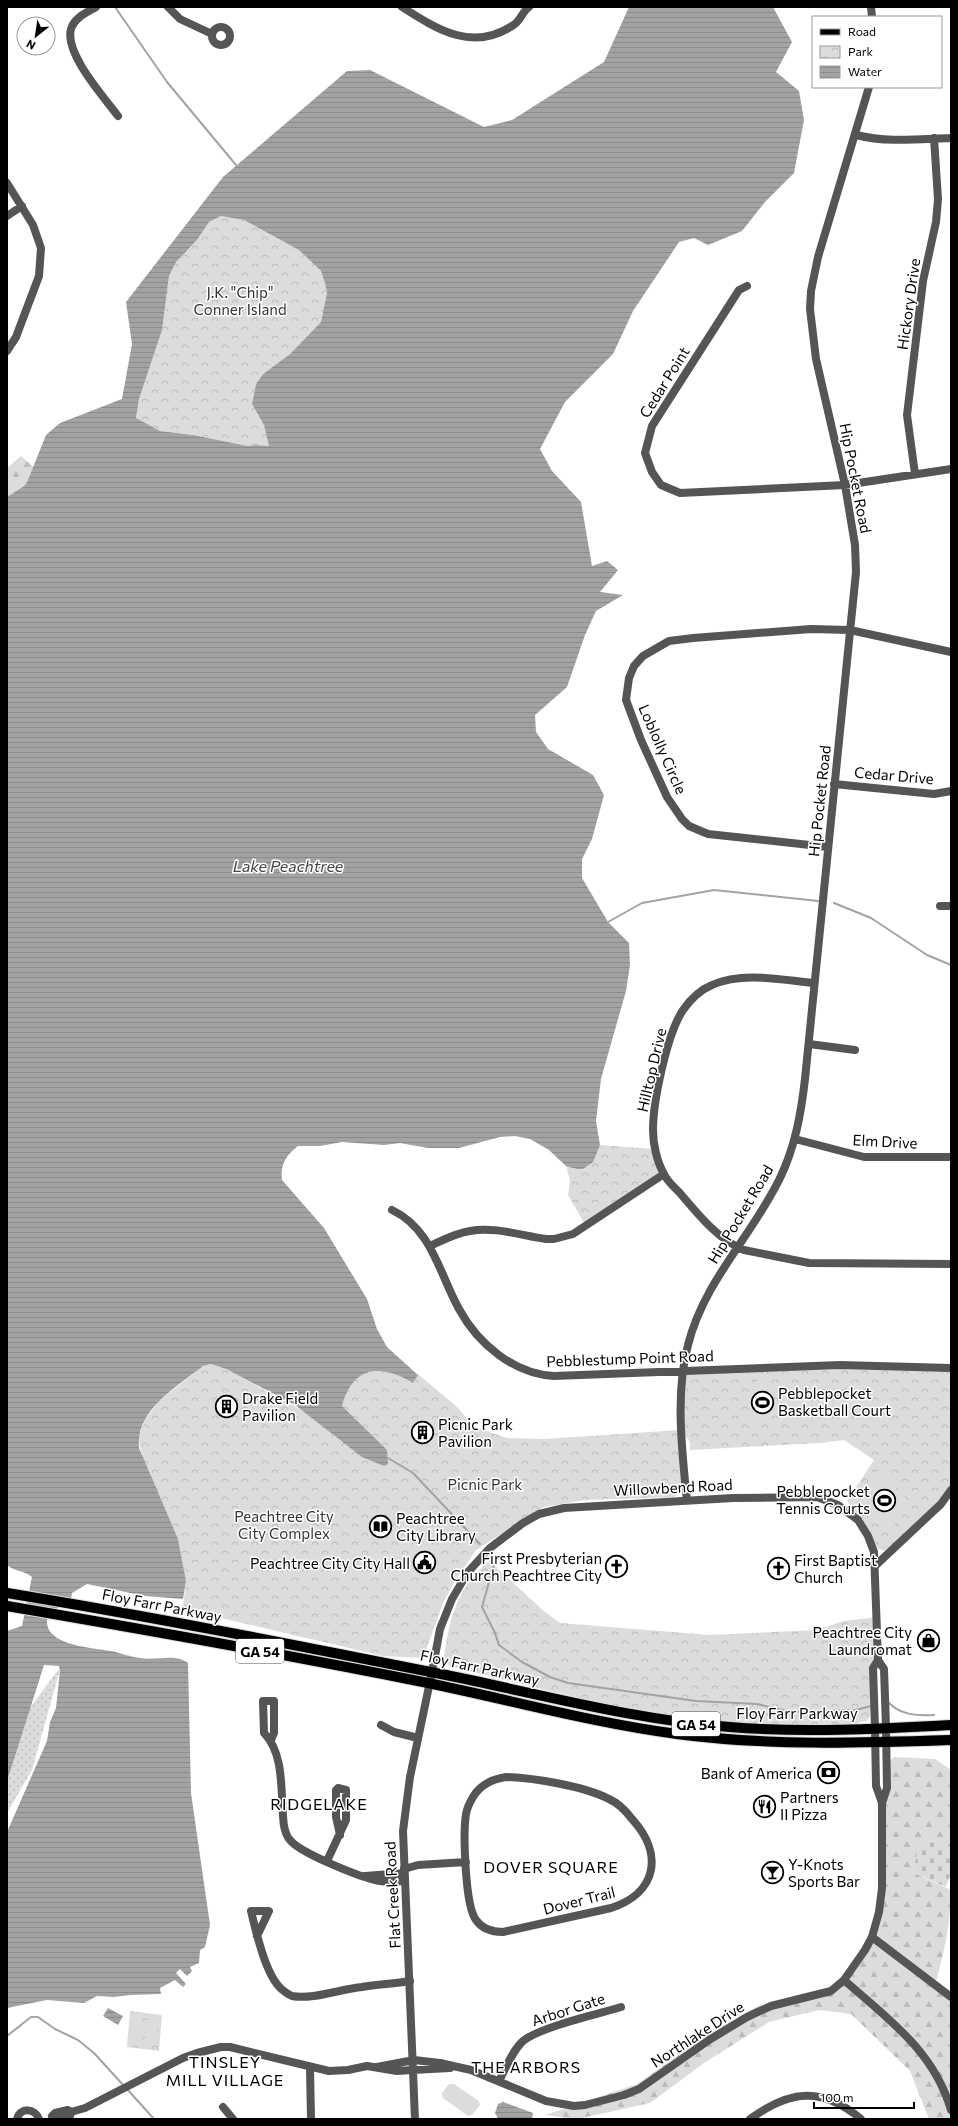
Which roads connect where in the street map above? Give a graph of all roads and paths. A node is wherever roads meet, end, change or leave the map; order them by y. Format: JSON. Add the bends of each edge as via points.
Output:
{"nodes":[{"id":1,"x":96,"y":7,"type":"edge"},
{"id":2,"x":168,"y":7,"type":"edge"},
{"id":3,"x":402,"y":7,"type":"edge"},
{"id":4,"x":527,"y":7,"type":"edge"},
{"id":5,"x":212,"y":34,"type":"dead end"},
{"id":6,"x":869,"y":88,"type":"edge"},
{"id":7,"x":118,"y":116,"type":"dead end"},
{"id":8,"x":856,"y":135,"type":"junction"},
{"id":9,"x":934,"y":138,"type":"junction"},
{"id":10,"x":951,"y":138,"type":"edge"},
{"id":11,"x":7,"y":183,"type":"edge"},
{"id":12,"x":22,"y":206,"type":"junction"},
{"id":13,"x":7,"y":216,"type":"edge"},
{"id":14,"x":747,"y":286,"type":"dead end"},
{"id":15,"x":7,"y":351,"type":"edge"},
{"id":16,"x":951,"y":469,"type":"edge"},
{"id":17,"x":915,"y":474,"type":"junction"},
{"id":18,"x":845,"y":485,"type":"junction"},
{"id":19,"x":850,"y":630,"type":"junction"},
{"id":20,"x":951,"y":652,"type":"edge"},
{"id":21,"x":834,"y":784,"type":"junction"},
{"id":22,"x":951,"y":791,"type":"edge"},
{"id":23,"x":828,"y":847,"type":"junction"},
{"id":24,"x":940,"y":906,"type":"dead end"},
{"id":25,"x":951,"y":906,"type":"edge"},
{"id":26,"x":814,"y":983,"type":"junction"},
{"id":27,"x":808,"y":1044,"type":"junction"},
{"id":28,"x":855,"y":1050,"type":"dead end"},
{"id":29,"x":795,"y":1139,"type":"junction"},
{"id":30,"x":951,"y":1157,"type":"edge"},
{"id":31,"x":664,"y":1174,"type":"junction"},
{"id":32,"x":392,"y":1210,"type":"dead end"},
{"id":33,"x":430,"y":1246,"type":"junction"},
{"id":34,"x":737,"y":1248,"type":"junction"},
{"id":35,"x":951,"y":1264,"type":"edge"},
{"id":36,"x":951,"y":1368,"type":"edge"},
{"id":37,"x":682,"y":1371,"type":"junction"},
{"id":38,"x":951,"y":1490,"type":"edge"},
{"id":39,"x":687,"y":1501,"type":"junction"},
{"id":40,"x":951,"y":1502,"type":"edge"},
{"id":41,"x":941,"y":1504,"type":"junction"},
{"id":42,"x":876,"y":1565,"type":"junction"},
{"id":43,"x":8,"y":1593,"type":"edge"},
{"id":44,"x":7,"y":1606,"type":"edge"},
{"id":45,"x":878,"y":1660,"type":"junction"},
{"id":46,"x":432,"y":1672,"type":"junction"},
{"id":47,"x":429,"y":1683,"type":"junction"},
{"id":48,"x":381,"y":1725,"type":"dead end"},
{"id":49,"x":951,"y":1725,"type":"edge"},
{"id":50,"x":886,"y":1727,"type":"junction"},
{"id":51,"x":875,"y":1728,"type":"junction"},
{"id":52,"x":418,"y":1738,"type":"junction"},
{"id":53,"x":271,"y":1740,"type":"dead end"},
{"id":54,"x":951,"y":1740,"type":"edge"},
{"id":55,"x":875,"y":1742,"type":"junction"},
{"id":56,"x":886,"y":1742,"type":"junction"},
{"id":57,"x":882,"y":1803,"type":"junction"},
{"id":58,"x":340,"y":1835,"type":"junction"},
{"id":59,"x":327,"y":1861,"type":"junction"},
{"id":60,"x":466,"y":1862,"type":"junction"},
{"id":61,"x":405,"y":1874,"type":"junction"},
{"id":62,"x":257,"y":1936,"type":"dead end"},
{"id":63,"x":872,"y":1937,"type":"junction"},
{"id":64,"x":844,"y":1980,"type":"junction"},
{"id":65,"x":410,"y":1982,"type":"junction"},
{"id":66,"x":951,"y":1997,"type":"edge"},
{"id":67,"x":621,"y":2007,"type":"dead end"},
{"id":68,"x":414,"y":2060,"type":"junction"},
{"id":69,"x":377,"y":2067,"type":"junction"},
{"id":70,"x":455,"y":2067,"type":"junction"},
{"id":71,"x":310,"y":2068,"type":"junction"},
{"id":72,"x":413,"y":2070,"type":"junction"},
{"id":73,"x":499,"y":2081,"type":"junction"},
{"id":74,"x":223,"y":2107,"type":"dead end"},
{"id":75,"x":951,"y":2110,"type":"edge"},
{"id":76,"x":17,"y":2119,"type":"edge"},
{"id":77,"x":39,"y":2119,"type":"edge"},
{"id":78,"x":233,"y":2119,"type":"edge"},
{"id":79,"x":311,"y":2119,"type":"edge"},
{"id":80,"x":415,"y":2119,"type":"edge"},
{"id":81,"x":750,"y":2119,"type":"edge"},
{"id":82,"x":861,"y":2119,"type":"edge"}],
"edges":[{"from":1,"to":7,"type":"street","via":[[74,23],[71,30],[72,50]]},
{"from":2,"to":5,"type":"street","via":[[180,19]]},
{"from":3,"to":4,"type":"street","via":[[445,32],[466,38],[487,36],[516,23]]},
{"from":6,"to":8,"type":"street","name":"Hip Pocket Road"},
{"from":8,"to":9,"type":"street","via":[[876,140]]},
{"from":8,"to":18,"type":"street","name":"Hip Pocket Road","via":[[818,257],[810,309],[816,359]]},
{"from":9,"to":10,"type":"street"},
{"from":9,"to":17,"type":"street","name":"Hickory Drive","via":[[938,199],[936,222],[923,281],[908,415]]},
{"from":11,"to":12,"type":"street"},
{"from":12,"to":13,"type":"street"},
{"from":12,"to":15,"type":"street","via":[[38,237],[41,262],[39,276],[16,337]]},
{"from":14,"to":18,"type":"street","name":"Cedar Point","via":[[739,290],[652,426],[645,453],[652,472],[661,486],[680,493]]},
{"from":16,"to":17,"type":"street"},
{"from":17,"to":18,"type":"street"},
{"from":18,"to":19,"type":"street","name":"Hip Pocket Road","via":[[855,545],[856,572]]},
{"from":19,"to":20,"type":"street","name":"Loblolly Circle"},
{"from":19,"to":21,"type":"street","name":"Hip Pocket Road"},
{"from":19,"to":23,"type":"street","name":"Loblolly Circle","via":[[811,629],[670,641],[643,656],[634,666],[629,678],[626,700],[667,797],[689,826],[719,836]]},
{"from":21,"to":22,"type":"street","name":"Cedar Drive","via":[[934,794]]},
{"from":21,"to":23,"type":"street","name":"Hip Pocket Road"},
{"from":23,"to":26,"type":"street","name":"Hip Pocket Road"},
{"from":24,"to":25,"type":"street"},
{"from":26,"to":27,"type":"street","name":"Hip Pocket Road"},
{"from":26,"to":31,"type":"street","name":"Hilltop Drive","via":[[758,978],[724,981],[699,992],[683,1010],[668,1046],[654,1121],[655,1149]]},
{"from":27,"to":28,"type":"street"},
{"from":27,"to":29,"type":"street","name":"Hip Pocket Road","via":[[802,1108]]},
{"from":29,"to":30,"type":"street","name":"Elm Drive","via":[[864,1157]]},
{"from":29,"to":34,"type":"street","name":"Hip Pocket Road","via":[[780,1179]]},
{"from":31,"to":33,"type":"street","via":[[573,1234],[546,1239],[482,1230],[470,1231],[448,1237]]},
{"from":31,"to":34,"type":"street","name":"Hilltop Drive","via":[[698,1214]]},
{"from":32,"to":33,"type":"street","name":"Pebblestump Point Road","via":[[405,1216]]},
{"from":33,"to":37,"type":"street","name":"Pebblestump Point Road","via":[[459,1309],[471,1326],[499,1355],[522,1370],[554,1376]]},
{"from":34,"to":35,"type":"street","name":"Hilltop Drive","via":[[809,1263]]},
{"from":34,"to":37,"type":"street","name":"Hip Pocket Road","via":[[704,1301],[688,1343]]},
{"from":36,"to":37,"type":"street","name":"Pebblestump Point Road","via":[[840,1366]]},
{"from":37,"to":39,"type":"street","name":"Hip Pocket Road","via":[[682,1430]]},
{"from":38,"to":41,"type":"street"},
{"from":39,"to":42,"type":"street","name":"Willowbend Road","via":[[823,1498],[838,1505],[858,1520],[872,1544]]},
{"from":39,"to":46,"type":"street","name":"Willowbend Road","via":[[564,1508],[539,1514],[513,1529],[474,1564],[452,1599],[440,1629]]},
{"from":40,"to":41,"type":"street"},
{"from":41,"to":42,"type":"street"},
{"from":42,"to":45,"type":"street","name":"Willowbend Road"},
{"from":43,"to":46,"type":"main road","name":"Floy Farr Parkway","number":"GA 54"},
{"from":44,"to":47,"type":"main road","name":"Floy Farr Parkway","number":"GA 54"},
{"from":45,"to":50,"type":"street","name":"Willowbend Road","via":[[884,1669]]},
{"from":45,"to":51,"type":"street","name":"Willowbend Road","via":[[873,1668]]},
{"from":46,"to":47,"type":"street","name":"Flat Creek Road"},
{"from":46,"to":51,"type":"main road","name":"Floy Farr Parkway","number":"GA 54","via":[[695,1724],[762,1730]]},
{"from":47,"to":52,"type":"street","name":"Flat Creek Road"},
{"from":47,"to":55,"type":"main road","name":"Floy Farr Parkway","number":"GA 54","via":[[602,1722],[679,1734],[775,1743]]},
{"from":48,"to":52,"type":"street","via":[[394,1732]]},
{"from":49,"to":50,"type":"main road","name":"Floy Farr Parkway","number":"GA 54"},
{"from":50,"to":51,"type":"main road","name":"Floy Farr Parkway","number":"GA 54"},
{"from":50,"to":56,"type":"street","name":"Northlake Drive"},
{"from":51,"to":55,"type":"street","name":"Northlake Drive"},
{"from":52,"to":61,"type":"street","name":"Flat Creek Road","via":[[405,1808]]},
{"from":53,"to":59,"type":"street","via":[[282,1785],[286,1834],[290,1841],[301,1849]]},
{"from":54,"to":56,"type":"main road","name":"Floy Farr Parkway","number":"GA 54"},
{"from":55,"to":56,"type":"main road","name":"Floy Farr Parkway","number":"GA 54"},
{"from":55,"to":57,"type":"street","name":"Northlake Drive","via":[[876,1786]]},
{"from":56,"to":57,"type":"street","name":"Northlake Drive","via":[[887,1788]]},
{"from":57,"to":63,"type":"street","name":"Northlake Drive","via":[[882,1888]]},
{"from":58,"to":58,"type":"street","via":[[346,1820],[346,1790],[338,1788],[336,1817]]},
{"from":58,"to":59,"type":"street"},
{"from":59,"to":61,"type":"street","via":[[375,1881]]},
{"from":60,"to":60,"type":"street","name":"Dover Trail","via":[[465,1824],[469,1804],[474,1795],[488,1782],[506,1777],[578,1788],[611,1800],[640,1827],[649,1842],[652,1862],[651,1872],[641,1891],[624,1904],[503,1932],[493,1932],[484,1927],[476,1921],[471,1912]]},
{"from":60,"to":61,"type":"street","via":[[418,1865]]},
{"from":61,"to":65,"type":"street","name":"Flat Creek Road"},
{"from":62,"to":65,"type":"street","via":[[272,1975],[282,1990],[291,1996]]},
{"from":63,"to":64,"type":"street","name":"Northlake Drive"},
{"from":63,"to":66,"type":"street"},
{"from":64,"to":73,"type":"street","name":"Northlake Drive","via":[[831,1991],[780,2002],[747,2017],[646,2084],[624,2095],[574,2106],[546,2101]]},
{"from":64,"to":75,"type":"street","via":[[917,2046],[932,2066]]},
{"from":65,"to":68,"type":"street","name":"Flat Creek Road"},
{"from":67,"to":73,"type":"street","name":"Arbor Gate","via":[[528,2038],[516,2051]]},
{"from":68,"to":69,"type":"street","name":"Northlake Drive"},
{"from":68,"to":70,"type":"street","name":"Northlake Drive"},
{"from":68,"to":72,"type":"street","name":"Flat Creek Road"},
{"from":69,"to":71,"type":"street","name":"Northlake Drive","via":[[357,2067],[338,2071]]},
{"from":69,"to":72,"type":"street","name":"Northlake Drive","via":[[397,2071]]},
{"from":70,"to":72,"type":"street","name":"Northlake Drive"},
{"from":70,"to":73,"type":"street","name":"Northlake Drive"},
{"from":71,"to":77,"type":"street","name":"Northlake Drive","via":[[241,2049],[221,2047],[197,2053],[84,2108],[54,2113],[52,2116]]},
{"from":71,"to":79,"type":"street"},
{"from":72,"to":80,"type":"street","name":"Flat Creek Road"},
{"from":74,"to":78,"type":"street"},
{"from":76,"to":77,"type":"street","name":"Northlake Drive","via":[[24,2110],[32,2111]]},
{"from":81,"to":82,"type":"street","via":[[770,2105],[796,2095],[831,2099],[843,2104]]}]}
